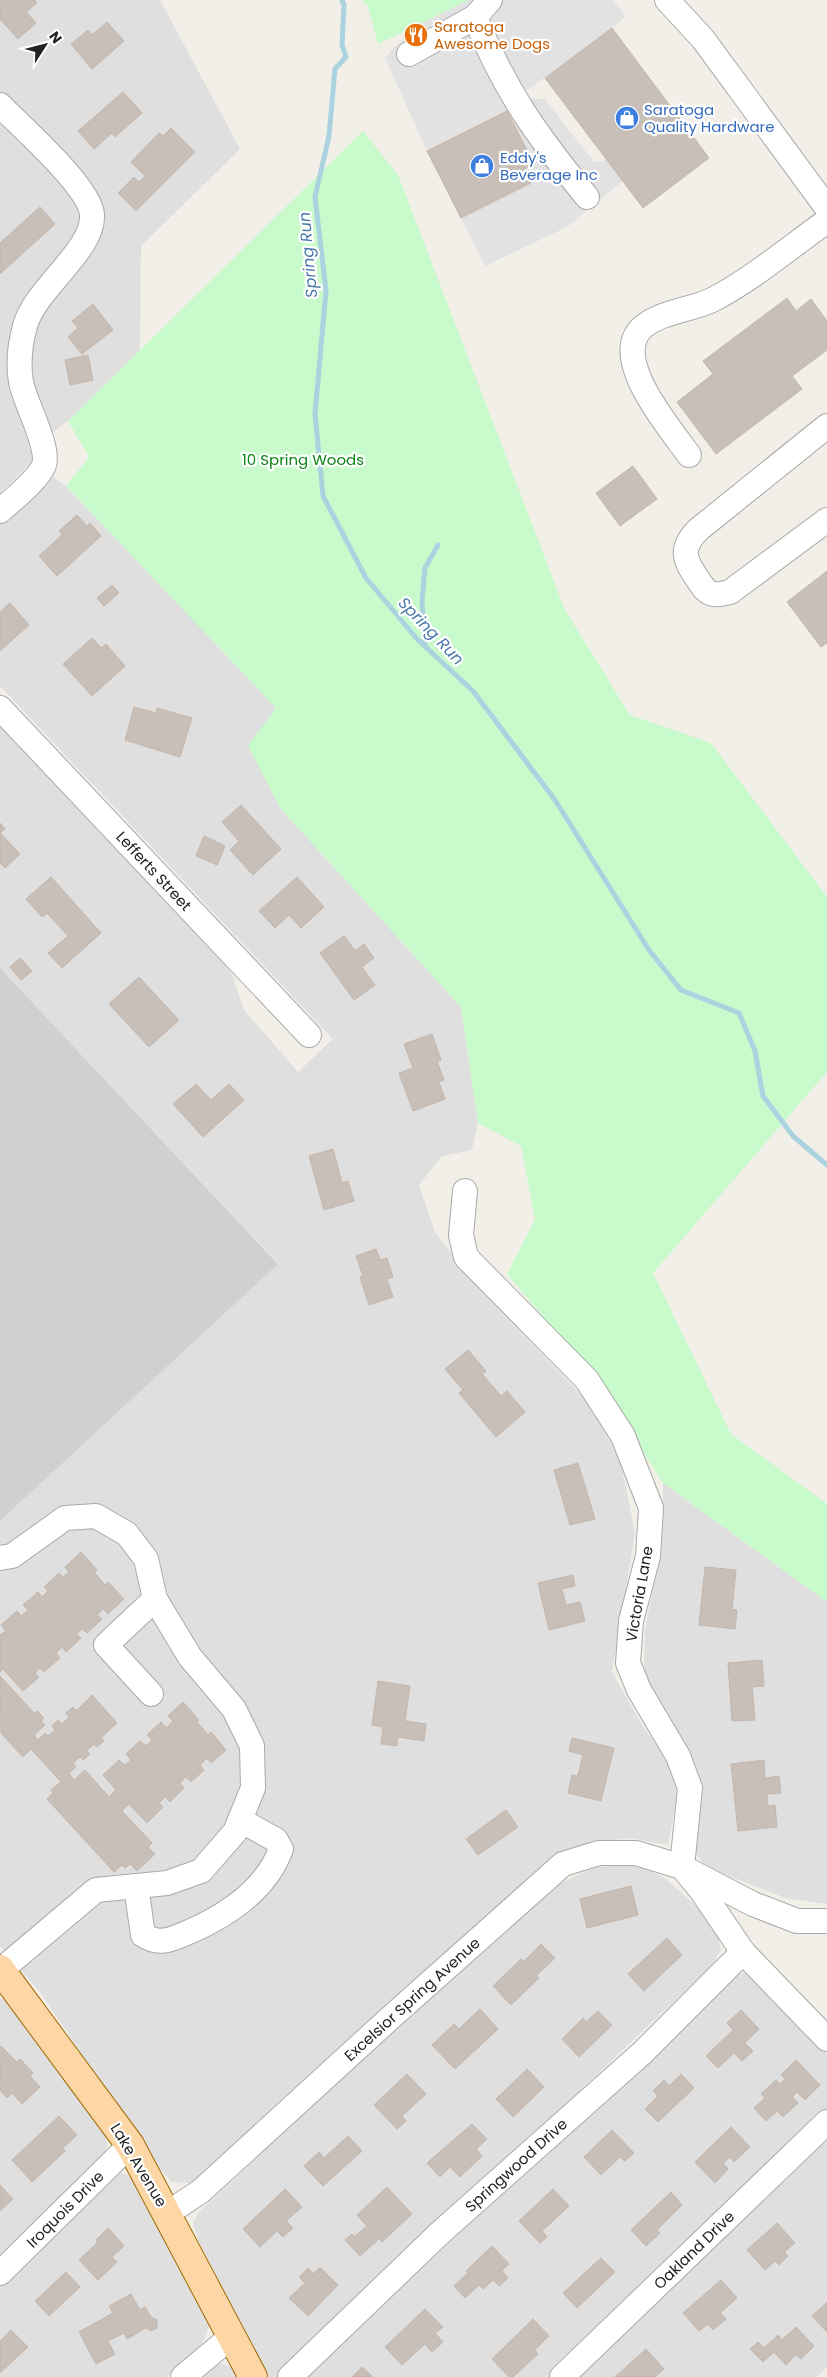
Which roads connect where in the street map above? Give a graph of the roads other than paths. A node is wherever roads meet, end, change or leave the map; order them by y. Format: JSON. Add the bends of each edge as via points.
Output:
{"nodes":[{"id":1,"x":667,"y":0,"type":"edge"},
{"id":2,"x":483,"y":9,"type":"edge"},
{"id":3,"x":409,"y":54,"type":"dead end"},
{"id":4,"x":0,"y":105,"type":"edge"},
{"id":5,"x":587,"y":197,"type":"dead end"},
{"id":6,"x":827,"y":208,"type":"edge"},
{"id":7,"x":827,"y":221,"type":"edge"},
{"id":8,"x":827,"y":426,"type":"edge"},
{"id":9,"x":689,"y":455,"type":"dead end"},
{"id":10,"x":0,"y":511,"type":"edge"},
{"id":11,"x":827,"y":520,"type":"edge"},
{"id":12,"x":0,"y":708,"type":"edge"},
{"id":13,"x":309,"y":1035,"type":"dead end"},
{"id":14,"x":466,"y":1191,"type":"dead end"},
{"id":15,"x":0,"y":1558,"type":"edge"},
{"id":16,"x":155,"y":1599,"type":"junction"},
{"id":17,"x":151,"y":1694,"type":"dead end"},
{"id":18,"x":240,"y":1820,"type":"junction"},
{"id":19,"x":682,"y":1867,"type":"junction"},
{"id":20,"x":136,"y":1886,"type":"junction"},
{"id":21,"x":827,"y":1921,"type":"edge"},
{"id":22,"x":743,"y":1952,"type":"junction"},
{"id":23,"x":2,"y":1976,"type":"edge"},
{"id":24,"x":827,"y":2039,"type":"edge"},
{"id":25,"x":827,"y":2122,"type":"edge"},
{"id":26,"x":130,"y":2145,"type":"junction"},
{"id":27,"x":168,"y":2213,"type":"junction"},
{"id":28,"x":0,"y":2273,"type":"edge"},
{"id":29,"x":232,"y":2336,"type":"junction"},
{"id":30,"x":183,"y":2377,"type":"edge"},
{"id":31,"x":252,"y":2377,"type":"edge"},
{"id":32,"x":290,"y":2377,"type":"edge"},
{"id":33,"x":562,"y":2377,"type":"edge"}],
"edges":[{"from":1,"to":6,"type":"street","via":[[703,40]]},
{"from":2,"to":3,"type":"street"},
{"from":2,"to":5,"type":"street","via":[[500,74],[526,118]]},
{"from":4,"to":10,"type":"street","via":[[74,182],[85,196],[92,214],[89,233],[36,301],[26,323],[20,348],[21,381],[46,453],[44,466]]},
{"from":7,"to":9,"type":"street","via":[[714,299],[644,326],[637,334],[631,351],[634,367],[654,405]]},
{"from":8,"to":11,"type":"street","via":[[690,537],[686,563],[707,591],[715,594],[730,592]]},
{"from":12,"to":13,"type":"street","name":"Lefferts Street"},
{"from":14,"to":19,"type":"street","name":"Victoria Lane","via":[[461,1235],[466,1257],[587,1380],[622,1436],[651,1508],[648,1556],[631,1621],[628,1662],[639,1690],[678,1756],[690,1788]]},
{"from":15,"to":16,"type":"street","via":[[12,1556],[65,1518],[96,1516],[127,1534],[146,1559]]},
{"from":16,"to":17,"type":"street","via":[[106,1645]]},
{"from":16,"to":18,"type":"street","via":[[190,1657],[234,1709],[252,1746],[253,1788]]},
{"from":18,"to":20,"type":"street","via":[[234,1832],[201,1870],[167,1883]]},
{"from":18,"to":20,"type":"street","via":[[276,1840],[281,1849],[277,1860],[237,1907],[216,1920],[165,1942],[152,1941],[143,1935]]},
{"from":19,"to":21,"type":"street","name":"Excelsior Spring Avenue","via":[[753,1904],[797,1921]]},
{"from":19,"to":22,"type":"street"},
{"from":19,"to":27,"type":"street","name":"Excelsior Spring Avenue","via":[[636,1853],[599,1853],[563,1864],[209,2184]]},
{"from":20,"to":23,"type":"street","via":[[96,1890]]},
{"from":22,"to":24,"type":"street"},
{"from":22,"to":32,"type":"street","name":"Springwood Drive","via":[[641,2054],[441,2232]]},
{"from":23,"to":26,"type":"main road","name":"Lake Avenue"},
{"from":25,"to":33,"type":"street","name":"Oakland Drive"},
{"from":26,"to":27,"type":"main road","name":"Lake Avenue"},
{"from":26,"to":28,"type":"street","name":"Iroquois Drive"},
{"from":27,"to":29,"type":"main road","name":"Lake Avenue"},
{"from":29,"to":30,"type":"street"},
{"from":29,"to":31,"type":"main road","name":"Lake Avenue"}]}
